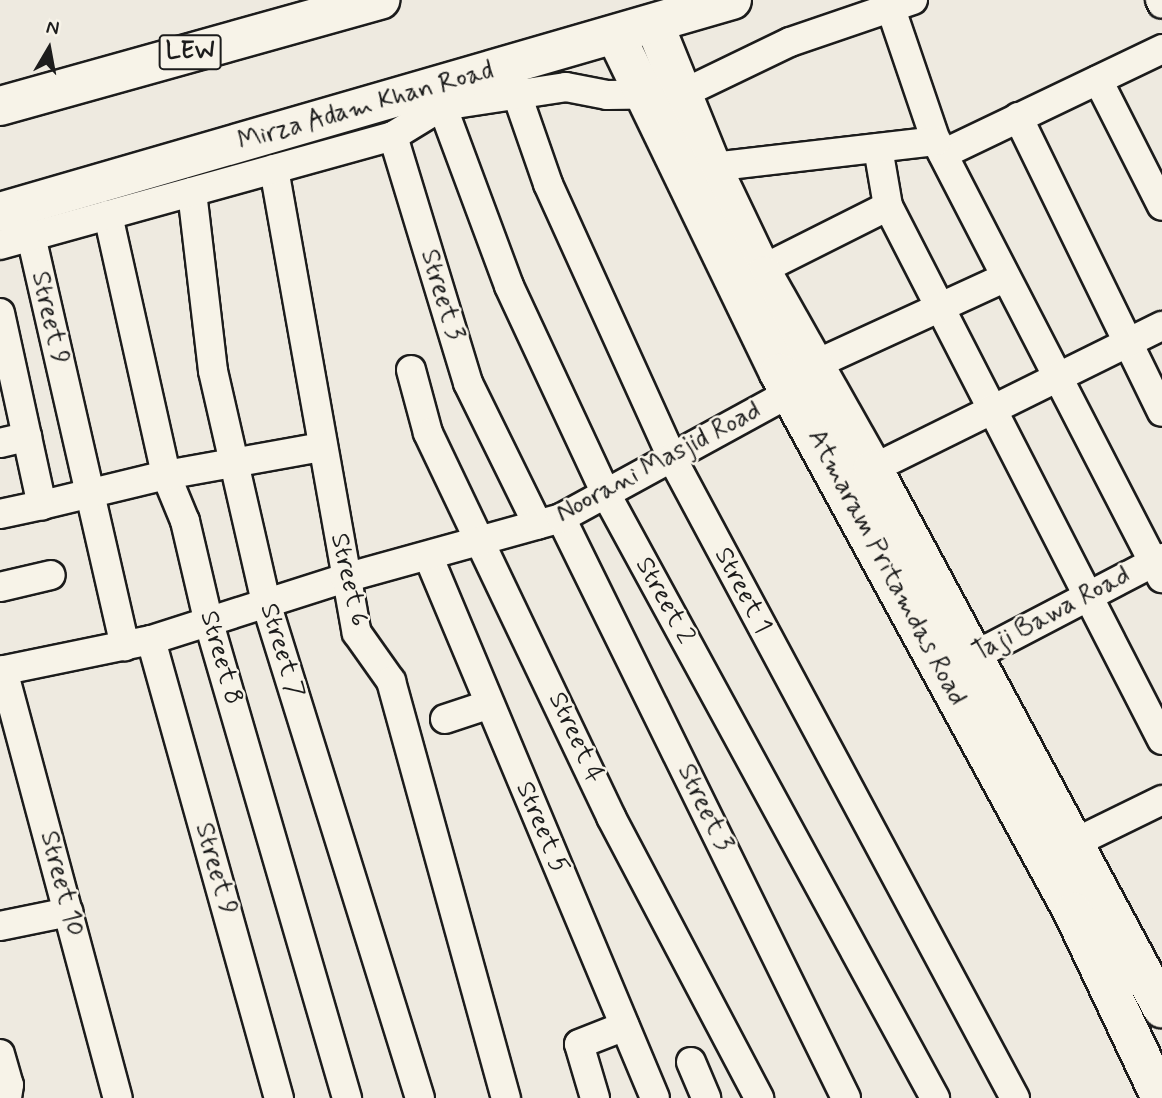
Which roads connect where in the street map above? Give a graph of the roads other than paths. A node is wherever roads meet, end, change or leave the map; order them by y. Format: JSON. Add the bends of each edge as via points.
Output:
{"nodes":[{"id":1,"x":380,"y":0,"type":"edge"},
{"id":2,"x":732,"y":0,"type":"edge"},
{"id":3,"x":902,"y":3,"type":"edge"},
{"id":4,"x":655,"y":26,"type":"junction"},
{"id":5,"x":616,"y":36,"type":"junction"},
{"id":6,"x":1162,"y":49,"type":"edge"},
{"id":7,"x":512,"y":79,"type":"junction"},
{"id":8,"x":1098,"y":80,"type":"junction"},
{"id":9,"x":682,"y":93,"type":"junction"},
{"id":10,"x":438,"y":95,"type":"junction"},
{"id":11,"x":645,"y":96,"type":"junction"},
{"id":12,"x":0,"y":106,"type":"edge"},
{"id":13,"x":1018,"y":117,"type":"junction"},
{"id":14,"x":394,"y":136,"type":"junction"},
{"id":15,"x":878,"y":148,"type":"junction"},
{"id":16,"x":939,"y":148,"type":"junction"},
{"id":17,"x":712,"y":167,"type":"junction"},
{"id":18,"x":274,"y":169,"type":"junction"},
{"id":19,"x":192,"y":192,"type":"junction"},
{"id":20,"x":888,"y":206,"type":"junction"},
{"id":21,"x":1162,"y":206,"type":"edge"},
{"id":22,"x":0,"y":212,"type":"edge"},
{"id":23,"x":108,"y":215,"type":"junction"},
{"id":24,"x":30,"y":236,"type":"junction"},
{"id":25,"x":0,"y":245,"type":"edge"},
{"id":26,"x":761,"y":270,"type":"junction"},
{"id":27,"x":1006,"y":277,"type":"junction"},
{"id":28,"x":941,"y":308,"type":"junction"},
{"id":29,"x":0,"y":313,"type":"edge"},
{"id":30,"x":1162,"y":326,"type":"edge"},
{"id":31,"x":1126,"y":343,"type":"junction"},
{"id":32,"x":411,"y":370,"type":"dead end"},
{"id":33,"x":7,"y":374,"type":"edge"},
{"id":34,"x":1057,"y":376,"type":"junction"},
{"id":35,"x":801,"y":379,"type":"junction"},
{"id":36,"x":992,"y":406,"type":"junction"},
{"id":37,"x":1162,"y":412,"type":"edge"},
{"id":38,"x":14,"y":440,"type":"edge"},
{"id":39,"x":322,"y":447,"type":"junction"},
{"id":40,"x":673,"y":460,"type":"junction"},
{"id":41,"x":234,"y":464,"type":"junction"},
{"id":42,"x":166,"y":475,"type":"junction"},
{"id":43,"x":857,"y":476,"type":"junction"},
{"id":44,"x":90,"y":494,"type":"junction"},
{"id":45,"x":606,"y":495,"type":"junction"},
{"id":46,"x":42,"y":505,"type":"junction"},
{"id":47,"x":0,"y":514,"type":"edge"},
{"id":48,"x":550,"y":522,"type":"junction"},
{"id":49,"x":483,"y":542,"type":"junction"},
{"id":50,"x":429,"y":558,"type":"junction"},
{"id":51,"x":1159,"y":566,"type":"edge"},
{"id":52,"x":51,"y":575,"type":"dead end"},
{"id":53,"x":345,"y":578,"type":"junction"},
{"id":54,"x":0,"y":587,"type":"edge"},
{"id":55,"x":1087,"y":596,"type":"junction"},
{"id":56,"x":267,"y":606,"type":"junction"},
{"id":57,"x":209,"y":623,"type":"junction"},
{"id":58,"x":138,"y":643,"type":"junction"},
{"id":59,"x":957,"y":665,"type":"junction"},
{"id":60,"x":2,"y":671,"type":"edge"},
{"id":61,"x":490,"y":705,"type":"junction"},
{"id":62,"x":445,"y":719,"type":"dead end"},
{"id":63,"x":1162,"y":740,"type":"edge"},
{"id":64,"x":1162,"y":800,"type":"edge"},
{"id":65,"x":1059,"y":850,"type":"junction"},
{"id":66,"x":69,"y":912,"type":"junction"},
{"id":67,"x":0,"y":926,"type":"edge"},
{"id":68,"x":1162,"y":1008,"type":"edge"},
{"id":69,"x":625,"y":1026,"type":"junction"},
{"id":70,"x":0,"y":1054,"type":"edge"},
{"id":71,"x":691,"y":1062,"type":"dead end"},
{"id":72,"x":1157,"y":1077,"type":"edge"},
{"id":73,"x":7,"y":1098,"type":"edge"},
{"id":74,"x":118,"y":1098,"type":"edge"},
{"id":75,"x":279,"y":1098,"type":"edge"},
{"id":76,"x":347,"y":1098,"type":"edge"},
{"id":77,"x":421,"y":1098,"type":"edge"},
{"id":78,"x":506,"y":1098,"type":"edge"},
{"id":79,"x":595,"y":1098,"type":"edge"},
{"id":80,"x":654,"y":1098,"type":"edge"},
{"id":81,"x":706,"y":1098,"type":"edge"},
{"id":82,"x":760,"y":1098,"type":"edge"},
{"id":83,"x":846,"y":1098,"type":"edge"},
{"id":84,"x":935,"y":1098,"type":"edge"},
{"id":85,"x":1015,"y":1098,"type":"edge"}],
"edges":[{"from":1,"to":12,"type":"main road","number":"LEW"},
{"from":2,"to":4,"type":"main road","name":"Mirza Adam Khan Road"},
{"from":3,"to":9,"type":"street","via":[[790,42]]},
{"from":3,"to":16,"type":"street"},
{"from":4,"to":5,"type":"main road","name":"Mirza Adam Khan Road"},
{"from":4,"to":9,"type":"main road","name":"Atmaram Pritamdas Road"},
{"from":5,"to":7,"type":"main road","name":"Mirza Adam Khan Road"},
{"from":5,"to":11,"type":"main road","name":"Atmaram Pritamdas Road"},
{"from":6,"to":8,"type":"street"},
{"from":7,"to":10,"type":"main road","name":"Mirza Adam Khan Road"},
{"from":7,"to":11,"type":"street"},
{"from":7,"to":40,"type":"street","name":"Street 1","via":[[548,184]]},
{"from":8,"to":13,"type":"street"},
{"from":8,"to":21,"type":"street"},
{"from":9,"to":11,"type":"street"},
{"from":9,"to":17,"type":"main road","name":"Atmaram Pritamdas Road"},
{"from":10,"to":14,"type":"street"},
{"from":10,"to":22,"type":"main road","name":"Mirza Adam Khan Road"},
{"from":10,"to":45,"type":"street","name":"Street 2","via":[[509,286]]},
{"from":11,"to":35,"type":"main road","name":"Atmaram Pritamdas Road"},
{"from":13,"to":16,"type":"street"},
{"from":13,"to":31,"type":"street"},
{"from":14,"to":18,"type":"street"},
{"from":14,"to":48,"type":"street","name":"Street 3","via":[[468,383]]},
{"from":15,"to":16,"type":"street"},
{"from":15,"to":17,"type":"street"},
{"from":15,"to":20,"type":"street"},
{"from":16,"to":27,"type":"street"},
{"from":17,"to":26,"type":"main road","name":"Atmaram Pritamdas Road"},
{"from":18,"to":19,"type":"street"},
{"from":18,"to":39,"type":"street","name":"Street 6"},
{"from":19,"to":23,"type":"street"},
{"from":19,"to":41,"type":"street","name":"Street 7","via":[[213,371]]},
{"from":20,"to":26,"type":"street"},
{"from":20,"to":28,"type":"street"},
{"from":23,"to":24,"type":"street"},
{"from":23,"to":42,"type":"street","name":"Street 8"},
{"from":24,"to":25,"type":"street"},
{"from":24,"to":44,"type":"street","name":"Street 9"},
{"from":26,"to":35,"type":"main road","name":"Atmaram Pritamdas Road"},
{"from":27,"to":28,"type":"street","name":"Noorani Masjid Road"},
{"from":27,"to":34,"type":"street"},
{"from":28,"to":35,"type":"street","name":"Noorani Masjid Road"},
{"from":28,"to":36,"type":"street"},
{"from":29,"to":33,"type":"street"},
{"from":30,"to":31,"type":"street"},
{"from":31,"to":34,"type":"street"},
{"from":31,"to":37,"type":"street"},
{"from":32,"to":49,"type":"street","name":"Street 4","via":[[428,433]]},
{"from":33,"to":38,"type":"street"},
{"from":34,"to":36,"type":"street"},
{"from":34,"to":51,"type":"street"},
{"from":35,"to":40,"type":"street","name":"Noorani Masjid Road"},
{"from":35,"to":43,"type":"main road","name":"Atmaram Pritamdas Road"},
{"from":36,"to":43,"type":"street"},
{"from":36,"to":55,"type":"street"},
{"from":38,"to":46,"type":"street"},
{"from":39,"to":41,"type":"street"},
{"from":39,"to":53,"type":"street","name":"Street 6"},
{"from":40,"to":45,"type":"street","name":"Noorani Masjid Road"},
{"from":40,"to":85,"type":"street","name":"Street 1"},
{"from":41,"to":42,"type":"street"},
{"from":41,"to":56,"type":"street","name":"Street 7"},
{"from":42,"to":44,"type":"street"},
{"from":42,"to":57,"type":"street","name":"Street 8","via":[[185,521]]},
{"from":43,"to":59,"type":"main road","name":"Atmaram Pritamdas Road"},
{"from":44,"to":46,"type":"street"},
{"from":44,"to":58,"type":"street","name":"Street 9"},
{"from":45,"to":48,"type":"street","name":"Noorani Masjid Road"},
{"from":45,"to":84,"type":"street","name":"Street 2"},
{"from":46,"to":47,"type":"street"},
{"from":48,"to":49,"type":"street","name":"Noorani Masjid Road"},
{"from":48,"to":83,"type":"street","name":"Street 3"},
{"from":49,"to":50,"type":"street","name":"Noorani Masjid Road"},
{"from":49,"to":82,"type":"street","name":"Street 4","via":[[611,817]]},
{"from":50,"to":53,"type":"street","name":"Noorani Masjid Road"},
{"from":50,"to":61,"type":"street","name":"Street 5"},
{"from":51,"to":55,"type":"street","name":"Taji Bawa Road"},
{"from":52,"to":54,"type":"street"},
{"from":53,"to":56,"type":"street","name":"Noorani Masjid Road"},
{"from":53,"to":78,"type":"street","name":"Street 6","via":[[357,633],[391,681]]},
{"from":55,"to":59,"type":"street","name":"Taji Bawa Road"},
{"from":55,"to":63,"type":"street"},
{"from":56,"to":57,"type":"street","name":"Noorani Masjid Road"},
{"from":56,"to":77,"type":"street","name":"Street 7"},
{"from":57,"to":58,"type":"street","name":"Noorani Masjid Road"},
{"from":57,"to":76,"type":"street","name":"Street 8"},
{"from":58,"to":60,"type":"street","name":"Noorani Masjid Road"},
{"from":58,"to":75,"type":"street","name":"Street 9"},
{"from":59,"to":65,"type":"main road","name":"Atmaram Pritamdas Road"},
{"from":60,"to":66,"type":"street","name":"Street 10"},
{"from":61,"to":62,"type":"street"},
{"from":61,"to":69,"type":"street","name":"Street 5"},
{"from":64,"to":65,"type":"street"},
{"from":65,"to":68,"type":"main road","name":"Atmaram Pritamdas Road"},
{"from":65,"to":72,"type":"main road","name":"Atmaram Pritamdas Road"},
{"from":66,"to":67,"type":"street"},
{"from":66,"to":74,"type":"street","name":"Street 10"},
{"from":69,"to":79,"type":"street","via":[[579,1044]]},
{"from":69,"to":80,"type":"street","name":"Street 5"},
{"from":70,"to":73,"type":"street","via":[[9,1085]]},
{"from":71,"to":81,"type":"street"}]}
